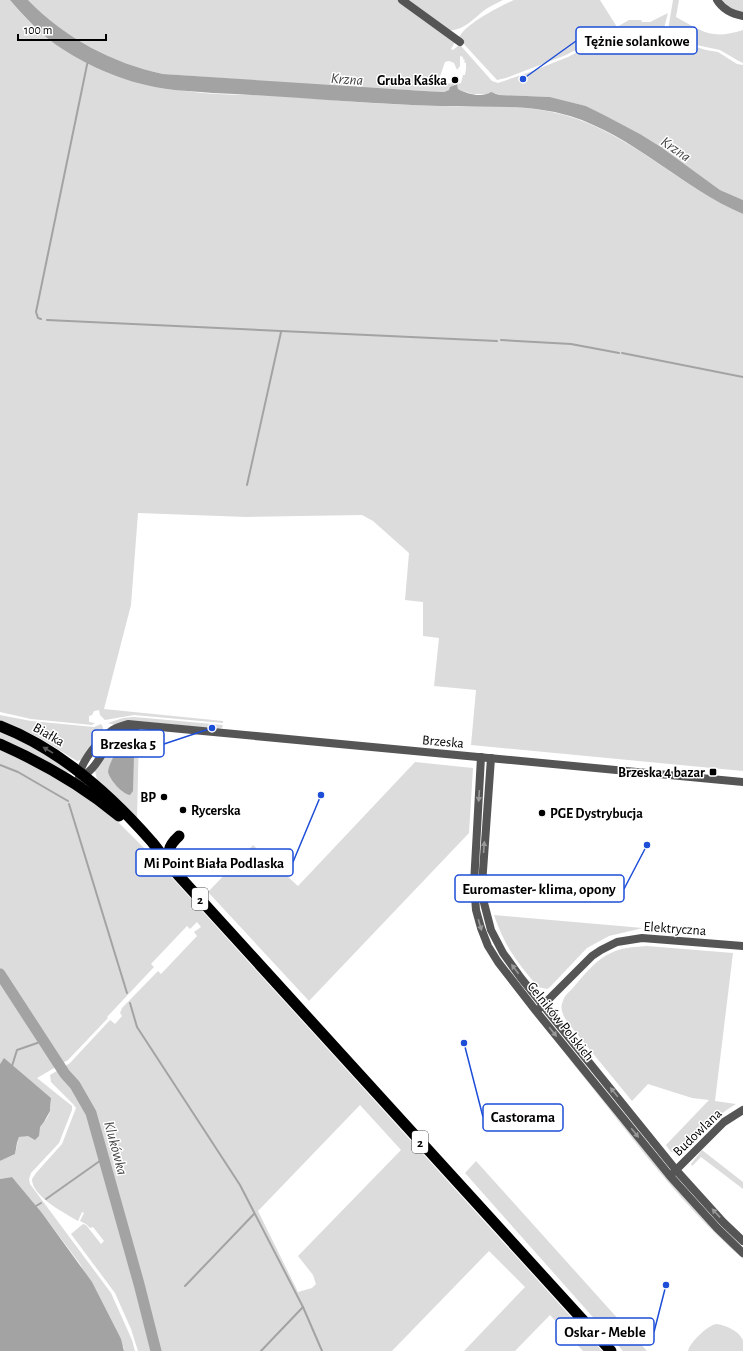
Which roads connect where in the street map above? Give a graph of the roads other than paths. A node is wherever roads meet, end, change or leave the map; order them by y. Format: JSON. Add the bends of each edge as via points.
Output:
{"nodes":[{"id":1,"x":402,"y":0,"type":"edge"},
{"id":2,"x":717,"y":0,"type":"edge"},
{"id":3,"x":743,"y":16,"type":"edge"},
{"id":4,"x":460,"y":42,"type":"dead end"},
{"id":5,"x":0,"y":726,"type":"edge"},
{"id":6,"x":0,"y":744,"type":"edge"},
{"id":7,"x":481,"y":757,"type":"junction"},
{"id":8,"x":491,"y":758,"type":"junction"},
{"id":9,"x":81,"y":775,"type":"junction"},
{"id":10,"x":67,"y":778,"type":"junction"},
{"id":11,"x":743,"y":782,"type":"edge"},
{"id":12,"x":82,"y":789,"type":"junction"},
{"id":13,"x":178,"y":836,"type":"dead end"},
{"id":14,"x":165,"y":860,"type":"junction"},
{"id":15,"x":179,"y":876,"type":"junction"},
{"id":16,"x":479,"y":900,"type":"junction"},
{"id":17,"x":743,"y":946,"type":"edge"},
{"id":18,"x":543,"y":1005,"type":"junction"},
{"id":19,"x":536,"y":1011,"type":"junction"},
{"id":20,"x":743,"y":1110,"type":"edge"},
{"id":21,"x":676,"y":1170,"type":"junction"},
{"id":22,"x":670,"y":1176,"type":"junction"},
{"id":23,"x":743,"y":1241,"type":"edge"},
{"id":24,"x":743,"y":1253,"type":"edge"},
{"id":25,"x":610,"y":1351,"type":"edge"}],
"edges":[{"from":1,"to":4,"type":"street"},
{"from":2,"to":3,"type":"street","via":[[726,10]]},
{"from":9,"to":5,"type":"highway","name":"Białka","number":"2","one_way":true,"via":[[54,753]]},
{"from":6,"to":10,"type":"highway","number":"2"},
{"from":7,"to":8,"type":"street","name":"Brzeska"},
{"from":7,"to":9,"type":"street","name":"Brzeska","via":[[141,725],[114,738],[90,770]]},
{"from":7,"to":16,"type":"street","name":"Celników Polskich","one_way":true,"via":[[474,865],[474,884]]},
{"from":8,"to":11,"type":"street","name":"Brzeska"},
{"from":16,"to":8,"type":"street","name":"Celników Polskich","one_way":true},
{"from":9,"to":10,"type":"street"},
{"from":9,"to":12,"type":"street"},
{"from":9,"to":14,"type":"highway","number":"2","via":[[118,807],[152,842]]},
{"from":10,"to":12,"type":"highway","number":"2"},
{"from":12,"to":14,"type":"highway","number":"2","via":[[117,815]]},
{"from":13,"to":15,"type":"highway","via":[[171,845],[169,854]]},
{"from":14,"to":15,"type":"highway","number":"2"},
{"from":15,"to":25,"type":"highway","number":"2"},
{"from":18,"to":16,"type":"street","name":"Celników Polskich","one_way":true,"via":[[496,942]]},
{"from":16,"to":19,"type":"street","name":"Celników Polskich","one_way":true,"via":[[481,928],[488,946]]},
{"from":17,"to":18,"type":"street","name":"Elektryczna","via":[[652,938],[617,942],[592,956]]},
{"from":18,"to":19,"type":"street","name":"Elektryczna"},
{"from":21,"to":18,"type":"street","name":"Celników Polskich","one_way":true},
{"from":19,"to":22,"type":"street","name":"Celników Polskich","one_way":true},
{"from":20,"to":21,"type":"street","name":"Budowlana","via":[[724,1122]]},
{"from":21,"to":22,"type":"street","name":"Budowlana"},
{"from":23,"to":21,"type":"street","name":"Celników Polskich","one_way":true},
{"from":22,"to":24,"type":"street","name":"Celników Polskich"}]}
